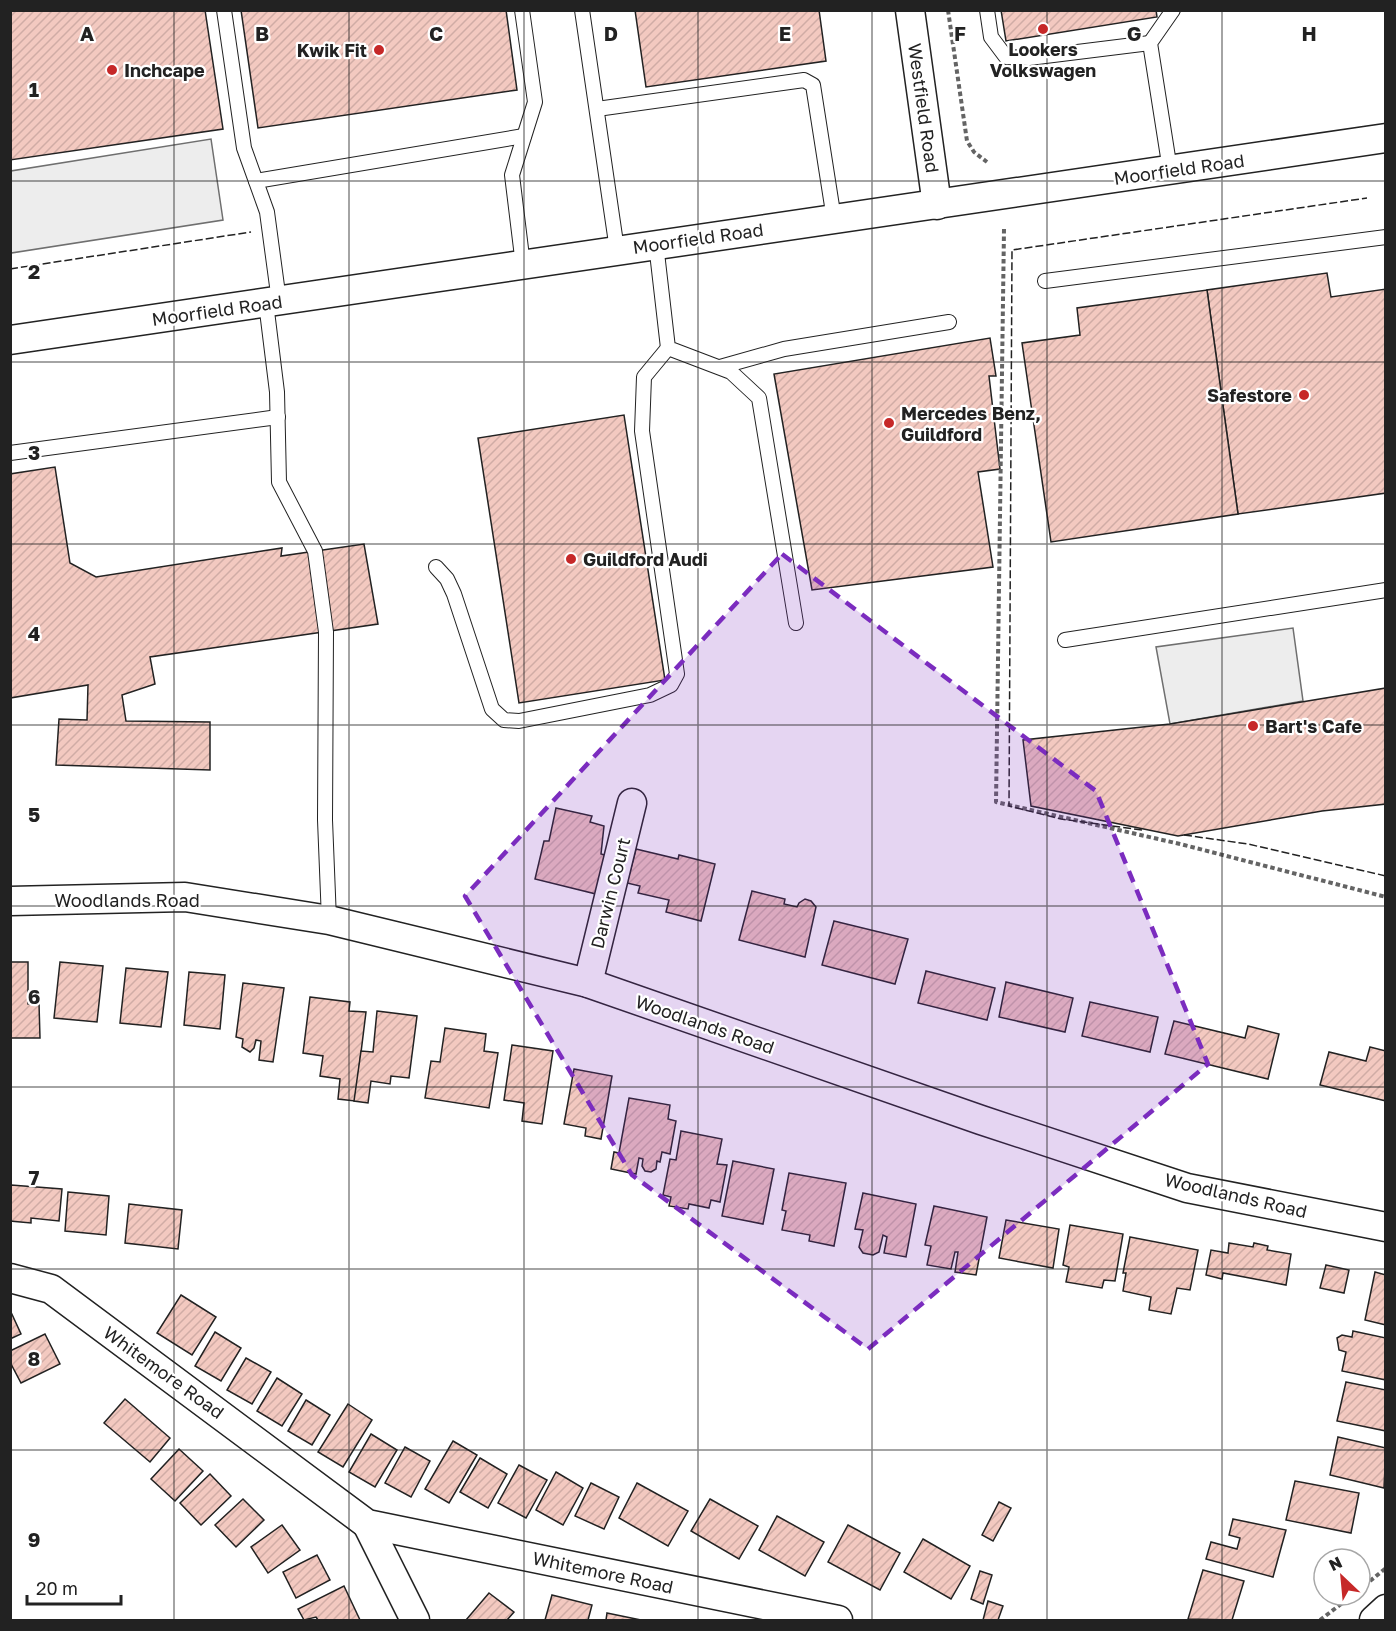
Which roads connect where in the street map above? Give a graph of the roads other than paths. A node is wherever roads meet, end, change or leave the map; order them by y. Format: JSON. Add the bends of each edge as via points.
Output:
{"nodes":[{"id":1,"x":224,"y":10,"type":"edge"},
{"id":2,"x":522,"y":10,"type":"edge"},
{"id":3,"x":582,"y":10,"type":"edge"},
{"id":4,"x":910,"y":10,"type":"edge"},
{"id":5,"x":987,"y":10,"type":"edge"},
{"id":6,"x":1173,"y":10,"type":"edge"},
{"id":7,"x":1150,"y":43,"type":"junction"},
{"id":8,"x":597,"y":109,"type":"junction"},
{"id":9,"x":524,"y":136,"type":"junction"},
{"id":10,"x":1385,"y":142,"type":"edge"},
{"id":11,"x":1170,"y":170,"type":"junction"},
{"id":12,"x":256,"y":181,"type":"junction"},
{"id":13,"x":937,"y":205,"type":"junction"},
{"id":14,"x":834,"y":219,"type":"junction"},
{"id":15,"x":1386,"y":237,"type":"edge"},
{"id":16,"x":656,"y":244,"type":"junction"},
{"id":17,"x":617,"y":250,"type":"junction"},
{"id":18,"x":523,"y":265,"type":"junction"},
{"id":19,"x":1045,"y":281,"type":"dead end"},
{"id":20,"x":272,"y":302,"type":"junction"},
{"id":21,"x":949,"y":322,"type":"dead end"},
{"id":22,"x":10,"y":340,"type":"edge"},
{"id":23,"x":668,"y":348,"type":"junction"},
{"id":24,"x":720,"y":368,"type":"junction"},
{"id":25,"x":278,"y":417,"type":"junction"},
{"id":26,"x":10,"y":453,"type":"edge"},
{"id":27,"x":436,"y":567,"type":"dead end"},
{"id":28,"x":1386,"y":590,"type":"edge"},
{"id":29,"x":796,"y":623,"type":"dead end"},
{"id":30,"x":1065,"y":640,"type":"dead end"},
{"id":31,"x":632,"y":803,"type":"dead end"},
{"id":32,"x":10,"y":901,"type":"edge"},
{"id":33,"x":329,"y":921,"type":"junction"},
{"id":34,"x":588,"y":983,"type":"junction"},
{"id":35,"x":1386,"y":1227,"type":"edge"},
{"id":36,"x":10,"y":1278,"type":"edge"},
{"id":37,"x":367,"y":1524,"type":"junction"},
{"id":38,"x":1386,"y":1608,"type":"edge"},
{"id":39,"x":415,"y":1620,"type":"edge"},
{"id":40,"x":838,"y":1620,"type":"edge"},
{"id":41,"x":1374,"y":1620,"type":"edge"}],
"edges":[{"from":1,"to":12,"type":"lane","via":[[244,148]]},
{"from":2,"to":9,"type":"lane","via":[[536,102]]},
{"from":3,"to":8,"type":"lane"},
{"from":4,"to":13,"type":"street","name":"Westfield Road"},
{"from":5,"to":7,"type":"lane","via":[[991,37],[1006,57],[1029,58]]},
{"from":6,"to":7,"type":"lane"},
{"from":7,"to":11,"type":"lane"},
{"from":8,"to":14,"type":"lane","via":[[804,80],[813,85]]},
{"from":8,"to":17,"type":"lane"},
{"from":9,"to":12,"type":"lane"},
{"from":9,"to":18,"type":"lane","via":[[512,175]]},
{"from":10,"to":11,"type":"street","name":"Moorfield Road"},
{"from":11,"to":13,"type":"street","name":"Moorfield Road"},
{"from":12,"to":20,"type":"lane","via":[[267,212]]},
{"from":13,"to":14,"type":"street","name":"Moorfield Road"},
{"from":14,"to":16,"type":"street","name":"Moorfield Road"},
{"from":15,"to":19,"type":"lane"},
{"from":16,"to":17,"type":"street","name":"Moorfield Road"},
{"from":16,"to":23,"type":"lane"},
{"from":17,"to":18,"type":"street","name":"Moorfield Road"},
{"from":18,"to":20,"type":"street","name":"Moorfield Road"},
{"from":20,"to":22,"type":"street","name":"Moorfield Road"},
{"from":20,"to":25,"type":"lane"},
{"from":21,"to":24,"type":"lane","via":[[784,349]]},
{"from":23,"to":24,"type":"lane"},
{"from":23,"to":27,"type":"lane","via":[[644,377],[642,431],[677,674],[671,685],[650,695],[519,721],[504,720],[492,709],[454,594]]},
{"from":24,"to":29,"type":"lane","via":[[731,372],[759,398]]},
{"from":25,"to":26,"type":"lane"},
{"from":25,"to":33,"type":"lane","via":[[279,483],[315,551],[326,632]]},
{"from":28,"to":30,"type":"lane"},
{"from":31,"to":34,"type":"street","name":"Darwin Court"},
{"from":32,"to":33,"type":"street","name":"Woodlands Road","via":[[185,897]]},
{"from":33,"to":34,"type":"street","name":"Woodlands Road"},
{"from":34,"to":35,"type":"street","name":"Woodlands Road","via":[[1186,1188]]},
{"from":36,"to":37,"type":"street","name":"Whitemore Road","via":[[51,1289]]},
{"from":37,"to":39,"type":"street","name":"Whitemore Road"},
{"from":37,"to":40,"type":"street","name":"Whitemore Road"},
{"from":38,"to":41,"type":"street"}]}
